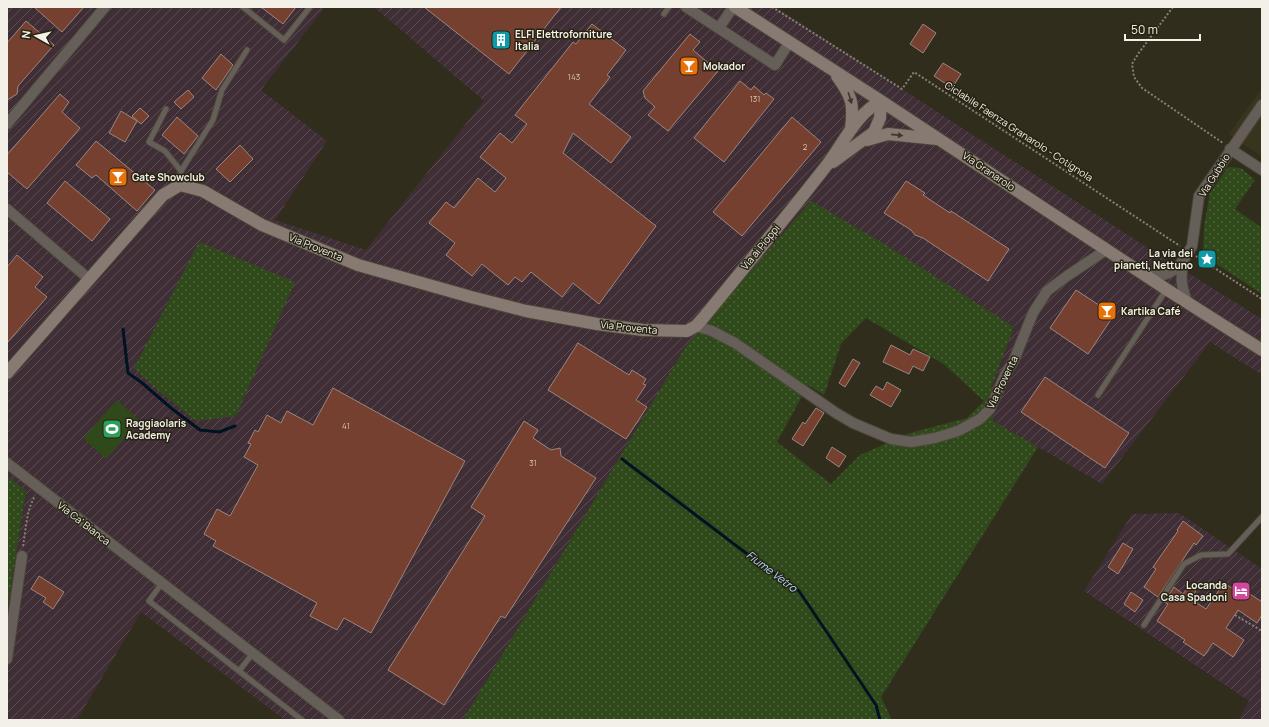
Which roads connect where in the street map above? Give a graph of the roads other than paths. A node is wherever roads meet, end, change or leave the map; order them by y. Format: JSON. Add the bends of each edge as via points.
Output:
{"nodes":[{"id":1,"x":105,"y":7,"type":"edge"},
{"id":2,"x":243,"y":7,"type":"edge"},
{"id":3,"x":310,"y":7,"type":"edge"},
{"id":4,"x":669,"y":7,"type":"edge"},
{"id":5,"x":686,"y":7,"type":"edge"},
{"id":6,"x":734,"y":7,"type":"edge"},
{"id":7,"x":664,"y":14,"type":"dead end"},
{"id":8,"x":719,"y":28,"type":"junction"},
{"id":9,"x":789,"y":43,"type":"junction"},
{"id":10,"x":247,"y":50,"type":"dead end"},
{"id":11,"x":833,"y":70,"type":"junction"},
{"id":12,"x":882,"y":101,"type":"junction"},
{"id":13,"x":1262,"y":105,"type":"edge"},
{"id":14,"x":166,"y":108,"type":"dead end"},
{"id":15,"x":7,"y":124,"type":"edge"},
{"id":16,"x":851,"y":130,"type":"junction"},
{"id":17,"x":940,"y":139,"type":"junction"},
{"id":18,"x":860,"y":142,"type":"junction"},
{"id":19,"x":1230,"y":149,"type":"junction"},
{"id":20,"x":824,"y":168,"type":"junction"},
{"id":21,"x":1262,"y":170,"type":"edge"},
{"id":22,"x":181,"y":171,"type":"junction"},
{"id":23,"x":180,"y":185,"type":"junction"},
{"id":24,"x":9,"y":215,"type":"edge"},
{"id":25,"x":1106,"y":250,"type":"junction"},
{"id":26,"x":1186,"y":255,"type":"junction"},
{"id":27,"x":1149,"y":276,"type":"junction"},
{"id":28,"x":89,"y":279,"type":"junction"},
{"id":29,"x":1166,"y":289,"type":"junction"},
{"id":30,"x":1187,"y":302,"type":"junction"},
{"id":31,"x":696,"y":326,"type":"junction"},
{"id":32,"x":1262,"y":350,"type":"edge"},
{"id":33,"x":7,"y":373,"type":"edge"},
{"id":34,"x":1098,"y":395,"type":"dead end"},
{"id":35,"x":7,"y":463,"type":"edge"},
{"id":36,"x":1262,"y":517,"type":"edge"},
{"id":37,"x":22,"y":556,"type":"road end"},
{"id":38,"x":162,"y":583,"type":"junction"},
{"id":39,"x":1144,"y":625,"type":"dead end"},
{"id":40,"x":253,"y":653,"type":"junction"},
{"id":41,"x":7,"y":659,"type":"edge"},
{"id":42,"x":239,"y":671,"type":"junction"},
{"id":43,"x":302,"y":720,"type":"edge"},
{"id":44,"x":339,"y":720,"type":"edge"}],
"edges":[{"from":1,"to":15,"type":"street"},
{"from":2,"to":3,"type":"lane","via":[[284,40]]},
{"from":4,"to":7,"type":"lane"},
{"from":5,"to":8,"type":"street"},
{"from":6,"to":8,"type":"street"},
{"from":6,"to":9,"type":"street","name":"Via Granarolo"},
{"from":8,"to":9,"type":"street","via":[[775,65]]},
{"from":9,"to":11,"type":"street","name":"Via Granarolo"},
{"from":10,"to":22,"type":"lane","via":[[222,90],[213,120]]},
{"from":11,"to":12,"type":"street","name":"Via Granarolo"},
{"from":11,"to":16,"type":"street","name":"Via ai Pioppi","one_way":true,"via":[[852,99]]},
{"from":12,"to":16,"type":"street","name":"Via ai Pioppi","via":[[871,106]]},
{"from":12,"to":17,"type":"street","name":"Via Granarolo"},
{"from":12,"to":18,"type":"street","name":"Via ai Pioppi","via":[[877,127]]},
{"from":13,"to":19,"type":"street","name":"Via Gubbio"},
{"from":14,"to":22,"type":"lane","via":[[149,142],[165,152]]},
{"from":16,"to":20,"type":"street","name":"Via ai Pioppi"},
{"from":18,"to":17,"type":"street","name":"Via ai Pioppi","one_way":true,"via":[[888,134]]},
{"from":17,"to":25,"type":"street","name":"Via Granarolo"},
{"from":18,"to":20,"type":"street","name":"Via ai Pioppi"},
{"from":19,"to":21,"type":"street"},
{"from":19,"to":26,"type":"street","name":"Via Gubbio","via":[[1199,196],[1192,246]]},
{"from":20,"to":31,"type":"street","name":"Via ai Pioppi"},
{"from":22,"to":23,"type":"lane"},
{"from":23,"to":28,"type":"street","via":[[163,195]]},
{"from":23,"to":31,"type":"street","name":"Via Proventa","via":[[203,191],[262,225],[358,265],[471,297],[526,311],[616,326],[687,331]]},
{"from":24,"to":28,"type":"street"},
{"from":25,"to":27,"type":"street","name":"Via Granarolo"},
{"from":25,"to":31,"type":"street","name":"Via Proventa","via":[[1047,292],[1033,313],[990,409],[980,419],[958,431],[935,438],[911,442],[891,439],[853,423],[735,343]]},
{"from":26,"to":27,"type":"street","name":"Via Gubbio","via":[[1178,267],[1169,273]]},
{"from":26,"to":30,"type":"street","via":[[1181,281]]},
{"from":27,"to":29,"type":"street","name":"Via Granarolo"},
{"from":28,"to":33,"type":"street"},
{"from":29,"to":30,"type":"street","name":"Via Granarolo"},
{"from":29,"to":34,"type":"lane"},
{"from":30,"to":32,"type":"street","name":"Via Granarolo"},
{"from":35,"to":38,"type":"street","name":"Via Ca' Bianca"},
{"from":36,"to":39,"type":"lane","via":[[1228,554],[1201,555],[1184,564]]},
{"from":37,"to":41,"type":"street"},
{"from":38,"to":40,"type":"street","name":"Via Ca' Bianca"},
{"from":38,"to":42,"type":"lane","via":[[150,601]]},
{"from":40,"to":42,"type":"lane"},
{"from":40,"to":44,"type":"street","name":"Via Ca' Bianca"},
{"from":42,"to":43,"type":"lane"}]}
